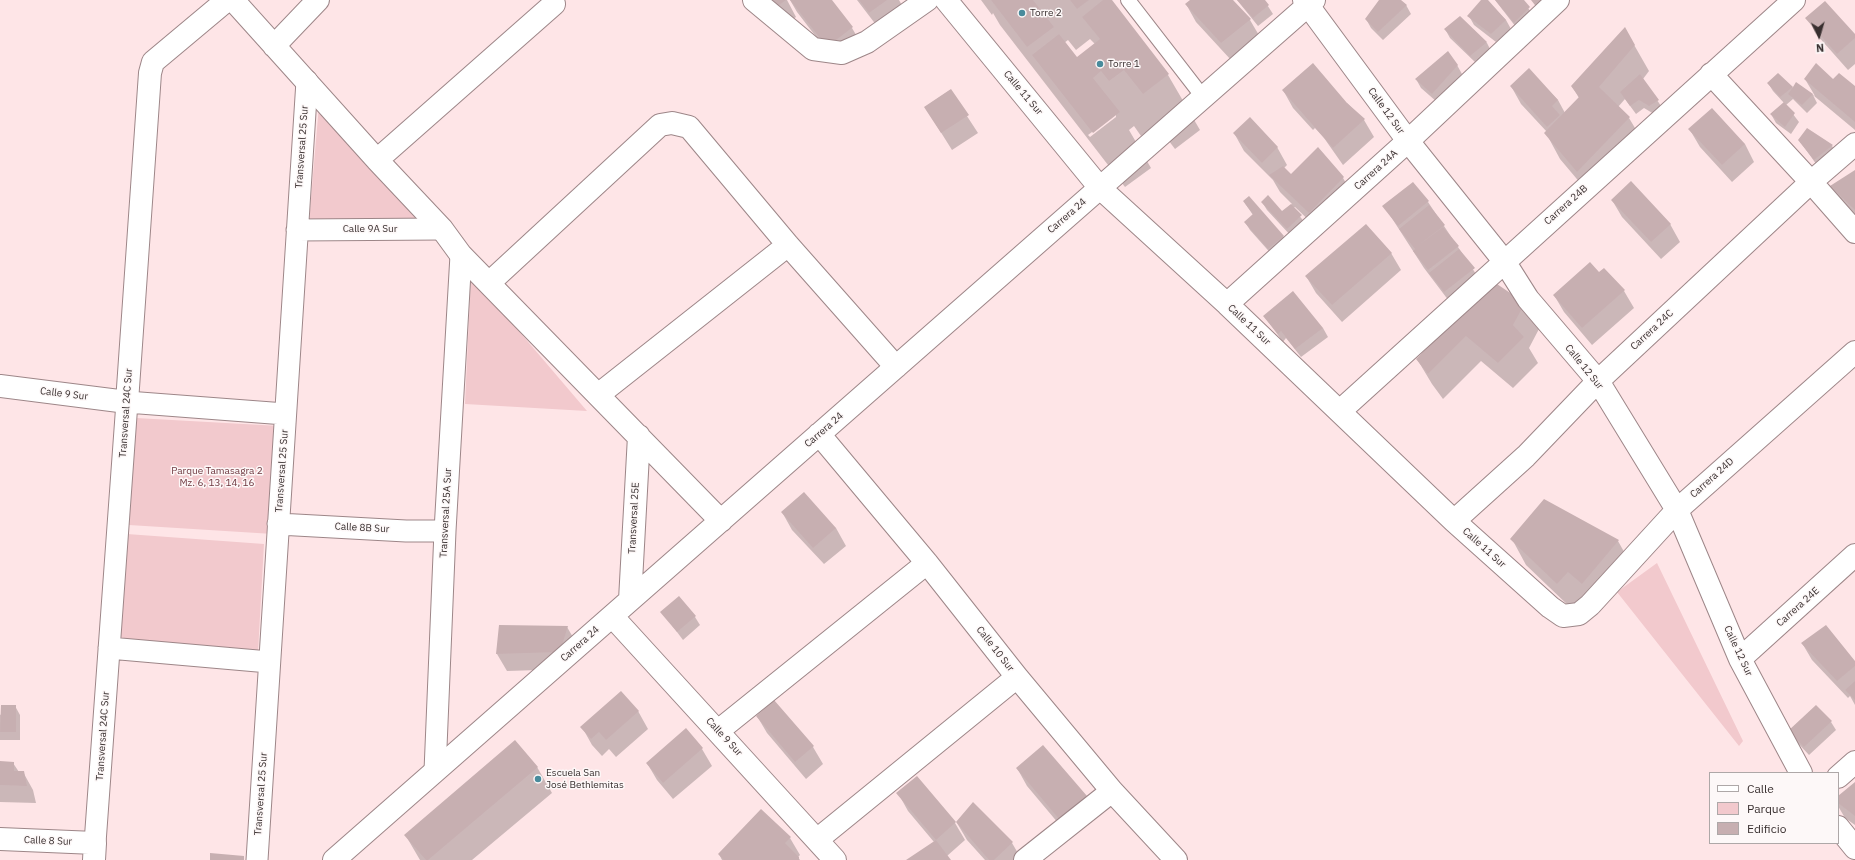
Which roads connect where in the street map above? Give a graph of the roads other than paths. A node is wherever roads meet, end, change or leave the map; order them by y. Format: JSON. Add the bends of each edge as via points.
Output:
{"nodes":[{"id":1,"x":226,"y":0,"type":"edge"},
{"id":2,"x":233,"y":0,"type":"edge"},
{"id":3,"x":318,"y":0,"type":"edge"},
{"id":4,"x":754,"y":0,"type":"edge"},
{"id":5,"x":927,"y":0,"type":"edge"},
{"id":6,"x":946,"y":0,"type":"edge"},
{"id":7,"x":1128,"y":0,"type":"edge"},
{"id":8,"x":1558,"y":0,"type":"edge"},
{"id":9,"x":1794,"y":0,"type":"edge"},
{"id":10,"x":1309,"y":2,"type":"edge"},
{"id":11,"x":554,"y":4,"type":"dead end"},
{"id":12,"x":274,"y":46,"type":"junction"},
{"id":13,"x":1711,"y":74,"type":"junction"},
{"id":14,"x":307,"y":81,"type":"junction"},
{"id":15,"x":1204,"y":97,"type":"junction"},
{"id":16,"x":1408,"y":141,"type":"junction"},
{"id":17,"x":1855,"y":144,"type":"edge"},
{"id":18,"x":377,"y":160,"type":"junction"},
{"id":19,"x":1811,"y":182,"type":"junction"},
{"id":20,"x":1100,"y":188,"type":"junction"},
{"id":21,"x":442,"y":229,"type":"junction"},
{"id":22,"x":297,"y":230,"type":"junction"},
{"id":23,"x":1855,"y":232,"type":"edge"},
{"id":24,"x":788,"y":245,"type":"junction"},
{"id":25,"x":461,"y":255,"type":"junction"},
{"id":26,"x":1504,"y":261,"type":"junction"},
{"id":27,"x":489,"y":283,"type":"junction"},
{"id":28,"x":1227,"y":304,"type":"junction"},
{"id":29,"x":1855,"y":352,"type":"edge"},
{"id":30,"x":896,"y":367,"type":"junction"},
{"id":31,"x":1598,"y":381,"type":"junction"},
{"id":32,"x":0,"y":386,"type":"edge"},
{"id":33,"x":598,"y":395,"type":"junction"},
{"id":34,"x":127,"y":402,"type":"junction"},
{"id":35,"x":1340,"y":411,"type":"junction"},
{"id":36,"x":285,"y":414,"type":"junction"},
{"id":37,"x":819,"y":434,"type":"junction"},
{"id":38,"x":639,"y":436,"type":"junction"},
{"id":39,"x":1677,"y":510,"type":"junction"},
{"id":40,"x":721,"y":521,"type":"junction"},
{"id":41,"x":1454,"y":521,"type":"junction"},
{"id":42,"x":278,"y":524,"type":"junction"},
{"id":43,"x":445,"y":531,"type":"junction"},
{"id":44,"x":1855,"y":555,"type":"edge"},
{"id":45,"x":927,"y":562,"type":"junction"},
{"id":46,"x":630,"y":600,"type":"junction"},
{"id":47,"x":1579,"y":614,"type":"joint"},
{"id":48,"x":612,"y":616,"type":"junction"},
{"id":49,"x":109,"y":648,"type":"junction"},
{"id":50,"x":1740,"y":659,"type":"junction"},
{"id":51,"x":269,"y":662,"type":"junction"},
{"id":52,"x":1017,"y":677,"type":"junction"},
{"id":53,"x":718,"y":731,"type":"junction"},
{"id":54,"x":1855,"y":762,"type":"edge"},
{"id":55,"x":435,"y":771,"type":"junction"},
{"id":56,"x":1800,"y":772,"type":"edge"},
{"id":57,"x":1839,"y":776,"type":"edge"},
{"id":58,"x":1112,"y":791,"type":"junction"},
{"id":59,"x":1839,"y":829,"type":"edge"},
{"id":60,"x":0,"y":839,"type":"edge"},
{"id":61,"x":818,"y":840,"type":"junction"},
{"id":62,"x":1855,"y":848,"type":"edge"},
{"id":63,"x":95,"y":852,"type":"edge"},
{"id":64,"x":257,"y":860,"type":"edge"},
{"id":65,"x":334,"y":860,"type":"edge"},
{"id":66,"x":835,"y":860,"type":"edge"},
{"id":67,"x":1025,"y":860,"type":"edge"},
{"id":68,"x":1176,"y":860,"type":"edge"}],
"edges":[{"from":1,"to":34,"type":"street","name":"Transversal 24C Sur","via":[[153,62],[150,73]]},
{"from":2,"to":12,"type":"street"},
{"from":3,"to":12,"type":"street"},
{"from":4,"to":5,"type":"street","via":[[813,49],[842,53],[867,42]]},
{"from":6,"to":20,"type":"street","name":"Calle 11 Sur"},
{"from":7,"to":15,"type":"lane"},
{"from":8,"to":16,"type":"street","name":"Carrera 24A"},
{"from":9,"to":13,"type":"street","name":"Carrera 24B"},
{"from":10,"to":15,"type":"street","name":"Carrera 24"},
{"from":10,"to":16,"type":"street","name":"Calle 12 Sur"},
{"from":11,"to":18,"type":"street"},
{"from":12,"to":14,"type":"street"},
{"from":13,"to":19,"type":"street"},
{"from":13,"to":26,"type":"street","name":"Carrera 24B"},
{"from":14,"to":18,"type":"street"},
{"from":14,"to":22,"type":"street","name":"Transversal 25 Sur"},
{"from":15,"to":20,"type":"street","name":"Carrera 24"},
{"from":16,"to":26,"type":"street","name":"Calle 12 Sur"},
{"from":16,"to":28,"type":"street","name":"Carrera 24A"},
{"from":17,"to":19,"type":"street","name":"Carrera 24C"},
{"from":18,"to":21,"type":"street"},
{"from":19,"to":23,"type":"street"},
{"from":19,"to":31,"type":"street","name":"Carrera 24C"},
{"from":20,"to":28,"type":"street","name":"Calle 11 Sur"},
{"from":20,"to":30,"type":"street","name":"Carrera 24"},
{"from":21,"to":22,"type":"street","name":"Calle 9A Sur"},
{"from":21,"to":25,"type":"street"},
{"from":22,"to":36,"type":"street","name":"Transversal 25 Sur"},
{"from":24,"to":27,"type":"street","via":[[689,127],[672,123],[660,125]]},
{"from":24,"to":30,"type":"street"},
{"from":24,"to":33,"type":"street"},
{"from":25,"to":27,"type":"street"},
{"from":25,"to":43,"type":"street","name":"Transversal 25A Sur"},
{"from":26,"to":31,"type":"street","name":"Calle 12 Sur","via":[[1528,299]]},
{"from":26,"to":35,"type":"street","name":"Carrera 24B"},
{"from":27,"to":33,"type":"street"},
{"from":28,"to":35,"type":"street","name":"Calle 11 Sur"},
{"from":29,"to":39,"type":"street","name":"Carrera 24D"},
{"from":30,"to":37,"type":"street","name":"Carrera 24"},
{"from":31,"to":39,"type":"street","name":"Calle 12 Sur"},
{"from":31,"to":41,"type":"street","name":"Carrera 24C","via":[[1526,456]]},
{"from":32,"to":34,"type":"street","name":"Calle 9 Sur"},
{"from":33,"to":38,"type":"street"},
{"from":34,"to":36,"type":"street"},
{"from":34,"to":49,"type":"street","name":"Transversal 24C Sur"},
{"from":35,"to":41,"type":"street","name":"Calle 11 Sur"},
{"from":36,"to":42,"type":"street","name":"Transversal 25 Sur"},
{"from":37,"to":40,"type":"street","name":"Carrera 24"},
{"from":37,"to":45,"type":"street","name":"Calle 10 Sur"},
{"from":38,"to":40,"type":"street"},
{"from":38,"to":46,"type":"street","name":"Transversal 25E"},
{"from":39,"to":47,"type":"street","name":"Carrera 24D"},
{"from":39,"to":50,"type":"street","name":"Calle 12 Sur"},
{"from":40,"to":46,"type":"street","name":"Carrera 24"},
{"from":41,"to":47,"type":"street","name":"Calle 11 Sur","via":[[1562,616]]},
{"from":42,"to":43,"type":"street","name":"Calle 8B Sur"},
{"from":42,"to":51,"type":"street","name":"Transversal 25 Sur"},
{"from":43,"to":55,"type":"street","name":"Transversal 25A Sur"},
{"from":44,"to":50,"type":"street","name":"Carrera 24E"},
{"from":45,"to":52,"type":"street","name":"Calle 10 Sur"},
{"from":45,"to":53,"type":"street"},
{"from":46,"to":48,"type":"street","name":"Carrera 24"},
{"from":48,"to":53,"type":"street","name":"Calle 9 Sur"},
{"from":48,"to":55,"type":"street","name":"Carrera 24"},
{"from":49,"to":51,"type":"street"},
{"from":49,"to":63,"type":"street","name":"Transversal 24C Sur"},
{"from":50,"to":56,"type":"street","name":"Calle 12 Sur"},
{"from":51,"to":64,"type":"street","name":"Transversal 25 Sur"},
{"from":52,"to":58,"type":"street","name":"Calle 10 Sur"},
{"from":52,"to":61,"type":"street"},
{"from":53,"to":61,"type":"street","name":"Calle 9 Sur"},
{"from":54,"to":57,"type":"street"},
{"from":55,"to":65,"type":"street","name":"Carrera 24"},
{"from":58,"to":67,"type":"street"},
{"from":58,"to":68,"type":"street","name":"Calle 10 Sur"},
{"from":59,"to":62,"type":"street"},
{"from":60,"to":63,"type":"street","name":"Calle 8 Sur"},
{"from":61,"to":66,"type":"street","name":"Calle 9 Sur"}]}
